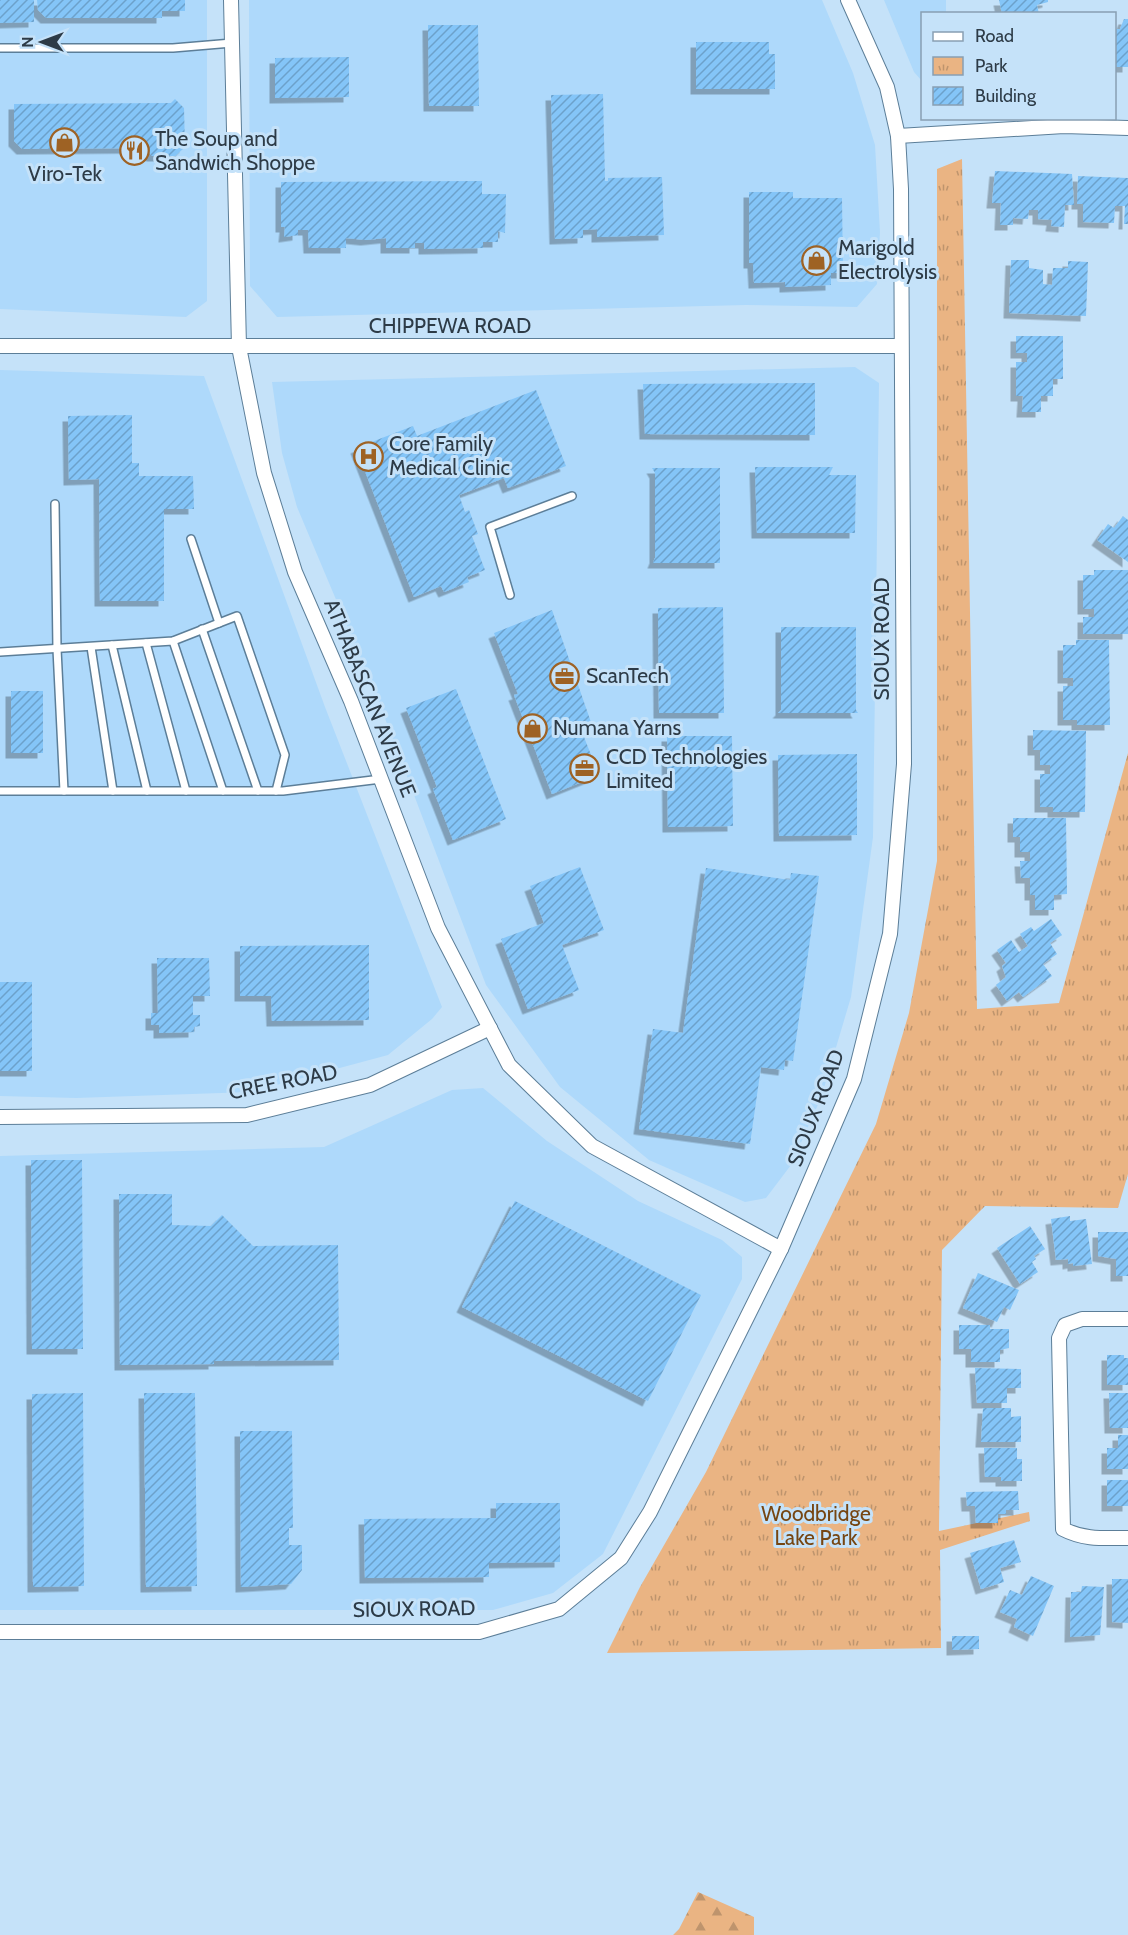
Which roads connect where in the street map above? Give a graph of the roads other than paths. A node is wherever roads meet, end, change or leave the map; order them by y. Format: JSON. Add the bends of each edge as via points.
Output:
{"nodes":[{"id":1,"x":231,"y":0,"type":"edge"},
{"id":2,"x":848,"y":0,"type":"edge"},
{"id":3,"x":232,"y":43,"type":"junction"},
{"id":4,"x":0,"y":48,"type":"edge"},
{"id":5,"x":1128,"y":128,"type":"edge"},
{"id":6,"x":898,"y":136,"type":"junction"},
{"id":7,"x":0,"y":346,"type":"edge"},
{"id":8,"x":901,"y":346,"type":"junction"},
{"id":9,"x":239,"y":347,"type":"junction"},
{"id":10,"x":573,"y":496,"type":"dead end"},
{"id":11,"x":55,"y":504,"type":"dead end"},
{"id":12,"x":191,"y":538,"type":"dead end"},
{"id":13,"x":510,"y":595,"type":"dead end"},
{"id":14,"x":219,"y":623,"type":"junction"},
{"id":15,"x":202,"y":629,"type":"junction"},
{"id":16,"x":173,"y":641,"type":"junction"},
{"id":17,"x":146,"y":643,"type":"junction"},
{"id":18,"x":112,"y":645,"type":"junction"},
{"id":19,"x":91,"y":647,"type":"junction"},
{"id":20,"x":57,"y":649,"type":"junction"},
{"id":21,"x":0,"y":652,"type":"edge"},
{"id":22,"x":381,"y":779,"type":"junction"},
{"id":23,"x":0,"y":791,"type":"edge"},
{"id":24,"x":64,"y":791,"type":"junction"},
{"id":25,"x":113,"y":791,"type":"junction"},
{"id":26,"x":147,"y":791,"type":"junction"},
{"id":27,"x":186,"y":791,"type":"junction"},
{"id":28,"x":223,"y":791,"type":"junction"},
{"id":29,"x":258,"y":791,"type":"junction"},
{"id":30,"x":276,"y":791,"type":"junction"},
{"id":31,"x":490,"y":1028,"type":"junction"},
{"id":32,"x":0,"y":1118,"type":"edge"},
{"id":33,"x":781,"y":1249,"type":"junction"},
{"id":34,"x":1128,"y":1319,"type":"edge"},
{"id":35,"x":1128,"y":1538,"type":"edge"},
{"id":36,"x":0,"y":1632,"type":"edge"}],
"edges":[{"from":1,"to":3,"type":"street","name":"ATHABASCAN AVENUE"},
{"from":2,"to":6,"type":"street","name":"SIOUX ROAD","via":[[887,87]]},
{"from":3,"to":4,"type":"lane","via":[[172,48]]},
{"from":3,"to":9,"type":"street","name":"ATHABASCAN AVENUE"},
{"from":5,"to":6,"type":"street","via":[[1064,126]]},
{"from":6,"to":8,"type":"street","name":"SIOUX ROAD"},
{"from":7,"to":9,"type":"street","name":"CHIPPEWA ROAD"},
{"from":8,"to":9,"type":"street","name":"CHIPPEWA ROAD"},
{"from":8,"to":33,"type":"street","name":"SIOUX ROAD","via":[[904,764],[890,934],[854,1080]]},
{"from":9,"to":22,"type":"street","name":"ATHABASCAN AVENUE","via":[[264,473],[295,572]]},
{"from":10,"to":13,"type":"lane","via":[[490,527]]},
{"from":11,"to":20,"type":"lane"},
{"from":12,"to":14,"type":"lane"},
{"from":14,"to":15,"type":"lane"},
{"from":14,"to":30,"type":"lane","via":[[237,616],[285,755]]},
{"from":15,"to":16,"type":"lane"},
{"from":15,"to":29,"type":"lane"},
{"from":16,"to":17,"type":"lane"},
{"from":16,"to":28,"type":"lane"},
{"from":17,"to":18,"type":"lane"},
{"from":17,"to":27,"type":"lane"},
{"from":18,"to":19,"type":"lane"},
{"from":18,"to":26,"type":"lane"},
{"from":19,"to":20,"type":"lane"},
{"from":19,"to":25,"type":"lane"},
{"from":20,"to":21,"type":"lane"},
{"from":20,"to":24,"type":"lane"},
{"from":22,"to":30,"type":"lane"},
{"from":22,"to":31,"type":"street","name":"ATHABASCAN AVENUE","via":[[438,928]]},
{"from":23,"to":24,"type":"lane"},
{"from":24,"to":25,"type":"lane"},
{"from":25,"to":26,"type":"lane"},
{"from":26,"to":27,"type":"lane"},
{"from":27,"to":28,"type":"lane"},
{"from":28,"to":29,"type":"lane"},
{"from":29,"to":30,"type":"lane"},
{"from":31,"to":32,"type":"street","name":"CREE ROAD","via":[[370,1085],[247,1114]]},
{"from":31,"to":33,"type":"street","name":"ATHABASCAN AVENUE","via":[[508,1065],[592,1146]]},
{"from":33,"to":36,"type":"street","name":"SIOUX ROAD","via":[[644,1521],[621,1558],[559,1608],[479,1632]]},
{"from":34,"to":35,"type":"street","via":[[1082,1319],[1065,1325],[1059,1338],[1063,1529],[1090,1538]]}]}
